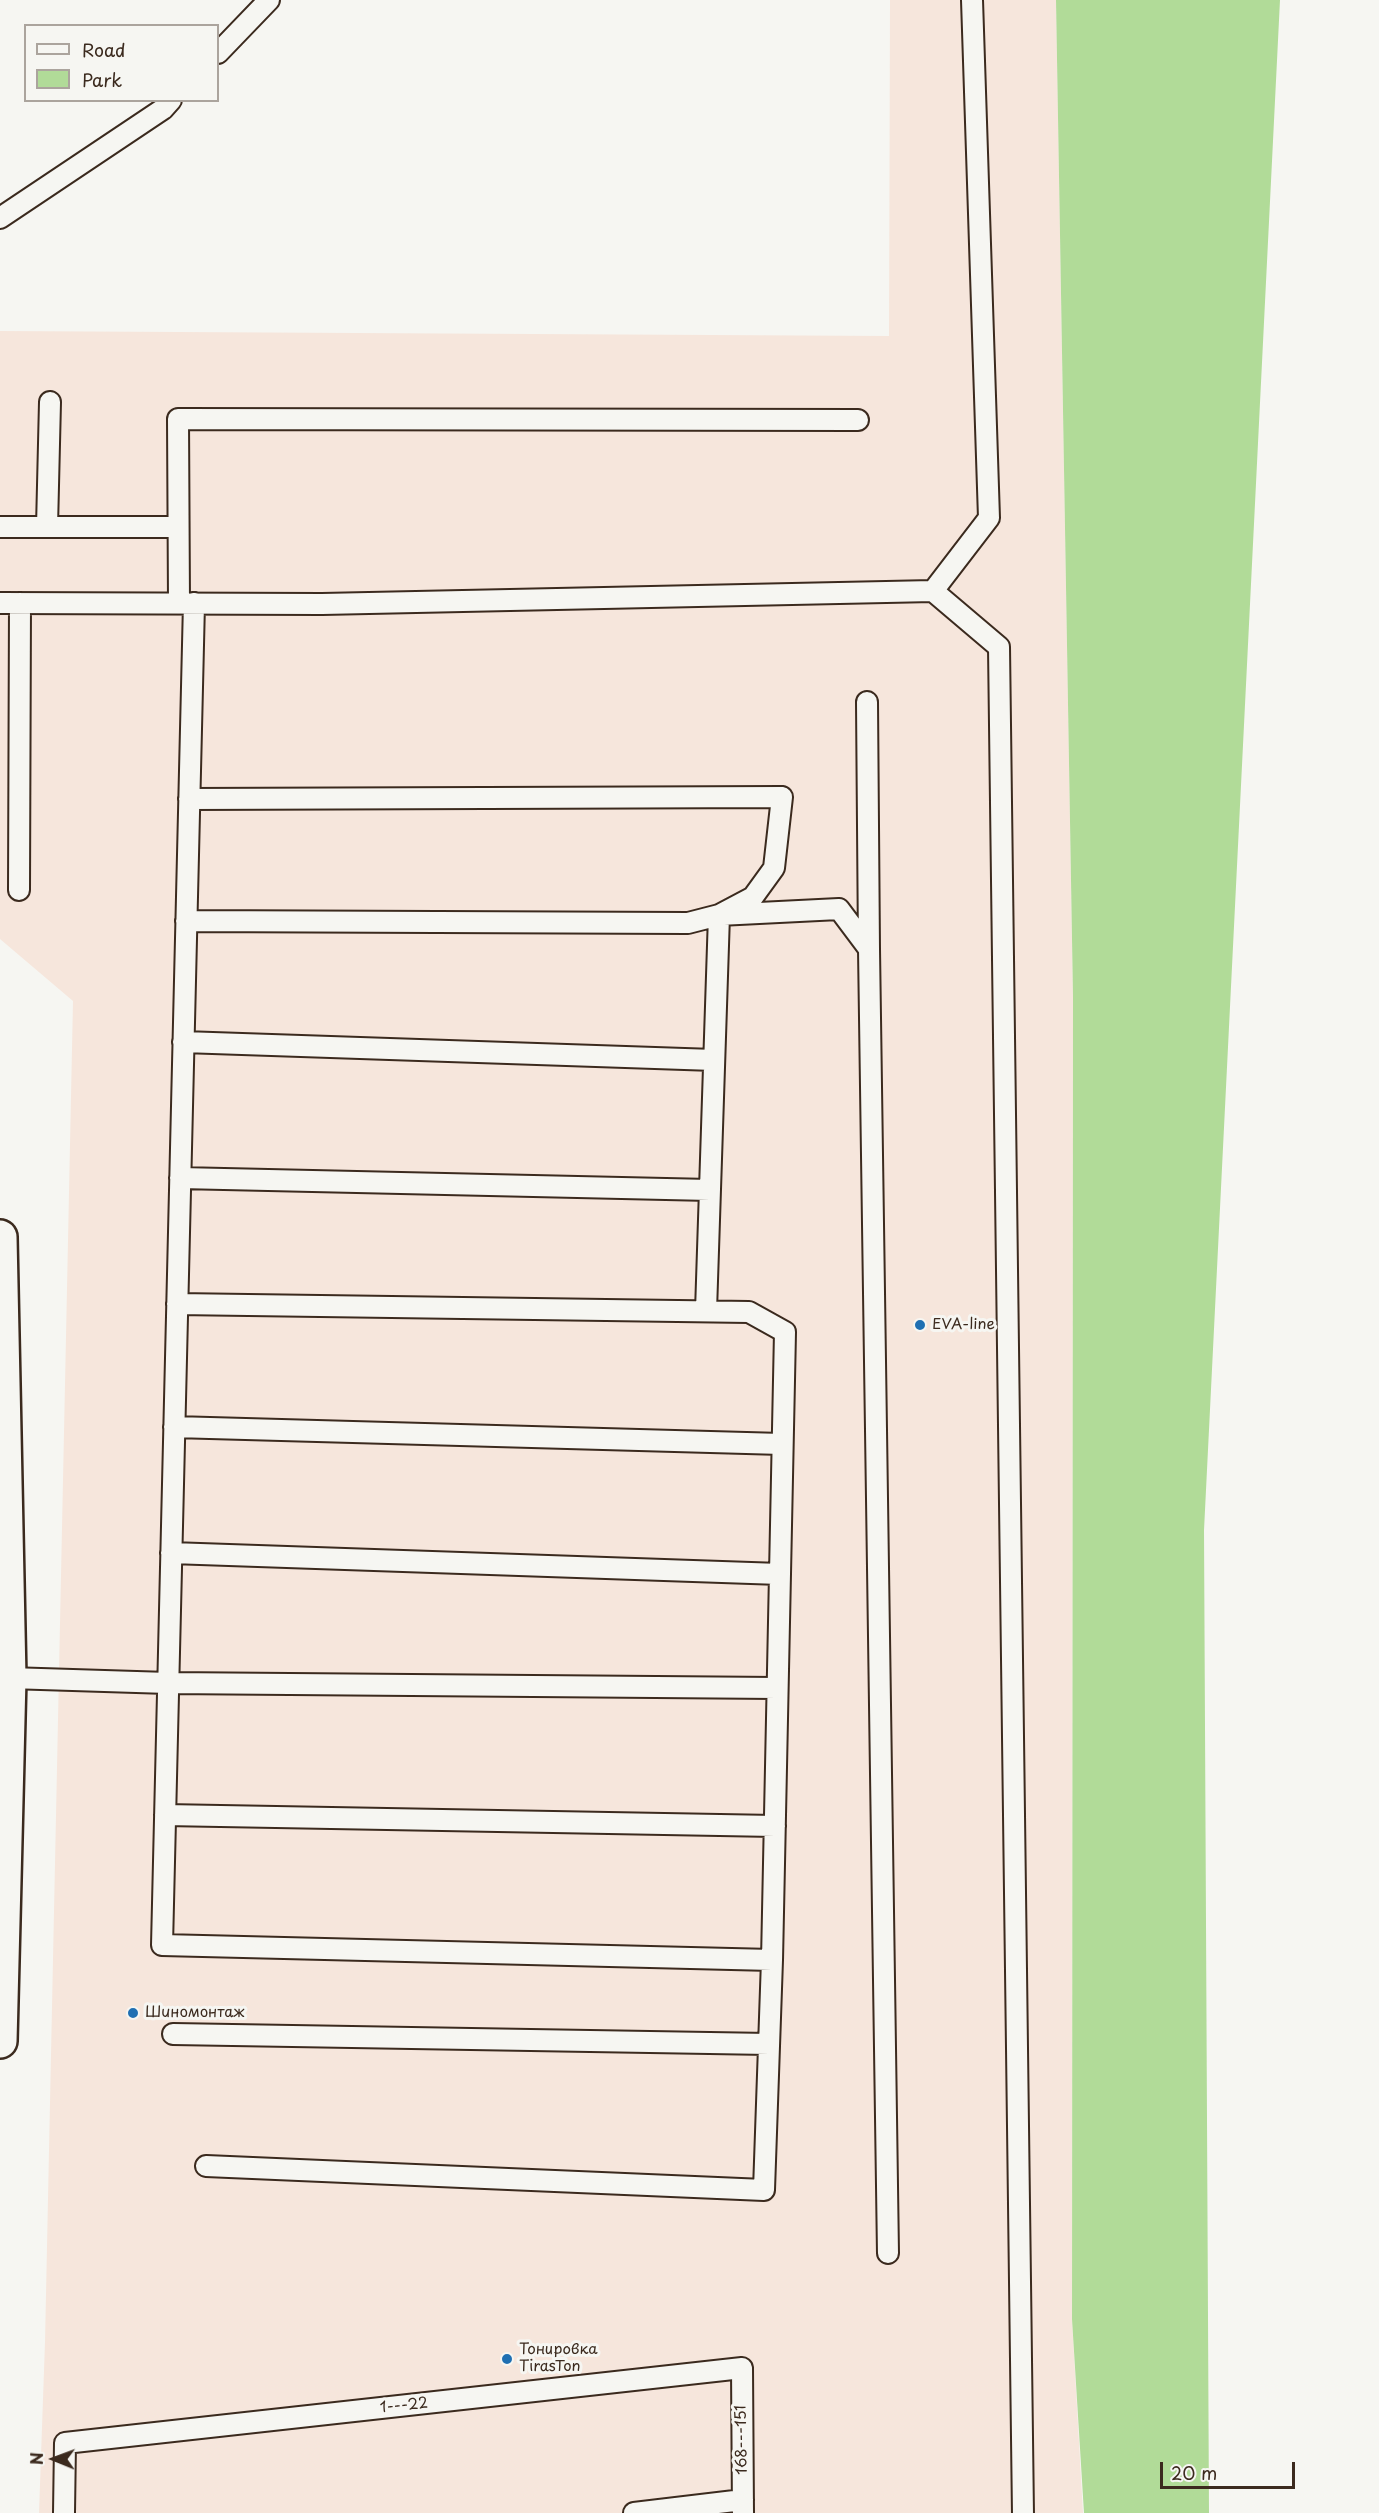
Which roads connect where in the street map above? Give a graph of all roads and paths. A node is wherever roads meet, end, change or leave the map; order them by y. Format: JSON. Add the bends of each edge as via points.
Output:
{"nodes":[{"id":1,"x":269,"y":0,"type":"edge"},
{"id":2,"x":972,"y":0,"type":"edge"},
{"id":3,"x":219,"y":52,"type":"edge"},
{"id":4,"x":169,"y":102,"type":"edge"},
{"id":5,"x":0,"y":218,"type":"edge"},
{"id":6,"x":50,"y":402,"type":"dead end"},
{"id":7,"x":858,"y":420,"type":"dead end"},
{"id":8,"x":0,"y":526,"type":"edge"},
{"id":9,"x":47,"y":526,"type":"junction"},
{"id":10,"x":178,"y":527,"type":"junction"},
{"id":11,"x":933,"y":591,"type":"junction"},
{"id":12,"x":0,"y":603,"type":"edge"},
{"id":13,"x":20,"y":603,"type":"junction"},
{"id":14,"x":187,"y":603,"type":"junction"},
{"id":15,"x":867,"y":702,"type":"dead end"},
{"id":16,"x":189,"y":799,"type":"junction"},
{"id":17,"x":19,"y":890,"type":"dead end"},
{"id":18,"x":719,"y":915,"type":"junction"},
{"id":19,"x":186,"y":921,"type":"junction"},
{"id":20,"x":869,"y":950,"type":"junction"},
{"id":21,"x":183,"y":1042,"type":"junction"},
{"id":22,"x":714,"y":1060,"type":"junction"},
{"id":23,"x":180,"y":1178,"type":"junction"},
{"id":24,"x":710,"y":1190,"type":"junction"},
{"id":25,"x":0,"y":1237,"type":"edge"},
{"id":26,"x":177,"y":1304,"type":"junction"},
{"id":27,"x":706,"y":1311,"type":"junction"},
{"id":28,"x":174,"y":1428,"type":"junction"},
{"id":29,"x":782,"y":1444,"type":"junction"},
{"id":30,"x":171,"y":1553,"type":"junction"},
{"id":31,"x":780,"y":1574,"type":"junction"},
{"id":32,"x":9,"y":1678,"type":"junction"},
{"id":33,"x":168,"y":1683,"type":"junction"},
{"id":34,"x":777,"y":1688,"type":"junction"},
{"id":35,"x":165,"y":1815,"type":"junction"},
{"id":36,"x":775,"y":1826,"type":"junction"},
{"id":37,"x":772,"y":1960,"type":"junction"},
{"id":38,"x":173,"y":2034,"type":"dead end"},
{"id":39,"x":0,"y":2042,"type":"edge"},
{"id":40,"x":769,"y":2044,"type":"junction"},
{"id":41,"x":206,"y":2166,"type":"dead end"},
{"id":42,"x":888,"y":2253,"type":"dead end"},
{"id":43,"x":741,"y":2368,"type":"joint"},
{"id":44,"x":743,"y":2506,"type":"edge"},
{"id":45,"x":64,"y":2513,"type":"edge"},
{"id":46,"x":634,"y":2513,"type":"edge"},
{"id":47,"x":1023,"y":2513,"type":"edge"}],
"edges":[{"from":1,"to":3,"type":"lane"},
{"from":2,"to":11,"type":"lane","via":[[989,518]]},
{"from":4,"to":5,"type":"lane"},
{"from":6,"to":9,"type":"lane"},
{"from":7,"to":10,"type":"lane","via":[[178,419]]},
{"from":8,"to":9,"type":"lane"},
{"from":9,"to":10,"type":"lane"},
{"from":10,"to":14,"type":"lane"},
{"from":11,"to":14,"type":"lane"},
{"from":11,"to":47,"type":"lane","via":[[999,647]]},
{"from":12,"to":13,"type":"lane"},
{"from":13,"to":14,"type":"lane"},
{"from":13,"to":17,"type":"lane"},
{"from":14,"to":16,"type":"lane"},
{"from":15,"to":20,"type":"lane"},
{"from":16,"to":18,"type":"lane","via":[[782,797],[774,868],[753,897]]},
{"from":16,"to":19,"type":"lane"},
{"from":18,"to":19,"type":"lane","via":[[688,923]]},
{"from":18,"to":20,"type":"lane","via":[[839,909]]},
{"from":18,"to":22,"type":"lane"},
{"from":19,"to":21,"type":"lane"},
{"from":20,"to":42,"type":"lane"},
{"from":21,"to":22,"type":"lane"},
{"from":21,"to":23,"type":"lane"},
{"from":22,"to":24,"type":"lane"},
{"from":23,"to":24,"type":"lane"},
{"from":23,"to":26,"type":"lane"},
{"from":24,"to":27,"type":"lane"},
{"from":25,"to":32,"type":"street"},
{"from":26,"to":27,"type":"lane"},
{"from":26,"to":28,"type":"lane"},
{"from":27,"to":29,"type":"lane","via":[[750,1312],[785,1332]]},
{"from":28,"to":29,"type":"lane"},
{"from":28,"to":30,"type":"lane"},
{"from":29,"to":31,"type":"lane"},
{"from":30,"to":31,"type":"lane"},
{"from":30,"to":33,"type":"lane"},
{"from":31,"to":34,"type":"lane"},
{"from":32,"to":33,"type":"lane"},
{"from":32,"to":39,"type":"street"},
{"from":33,"to":34,"type":"lane"},
{"from":33,"to":35,"type":"lane"},
{"from":34,"to":36,"type":"lane"},
{"from":35,"to":36,"type":"lane"},
{"from":35,"to":37,"type":"lane","via":[[162,1945]]},
{"from":36,"to":37,"type":"lane"},
{"from":37,"to":40,"type":"lane"},
{"from":38,"to":40,"type":"lane"},
{"from":40,"to":41,"type":"lane","via":[[764,2190]]},
{"from":43,"to":44,"type":"lane","name":"168---151"},
{"from":43,"to":45,"type":"lane","name":"1---22","via":[[66,2443]]},
{"from":44,"to":46,"type":"lane"}]}
